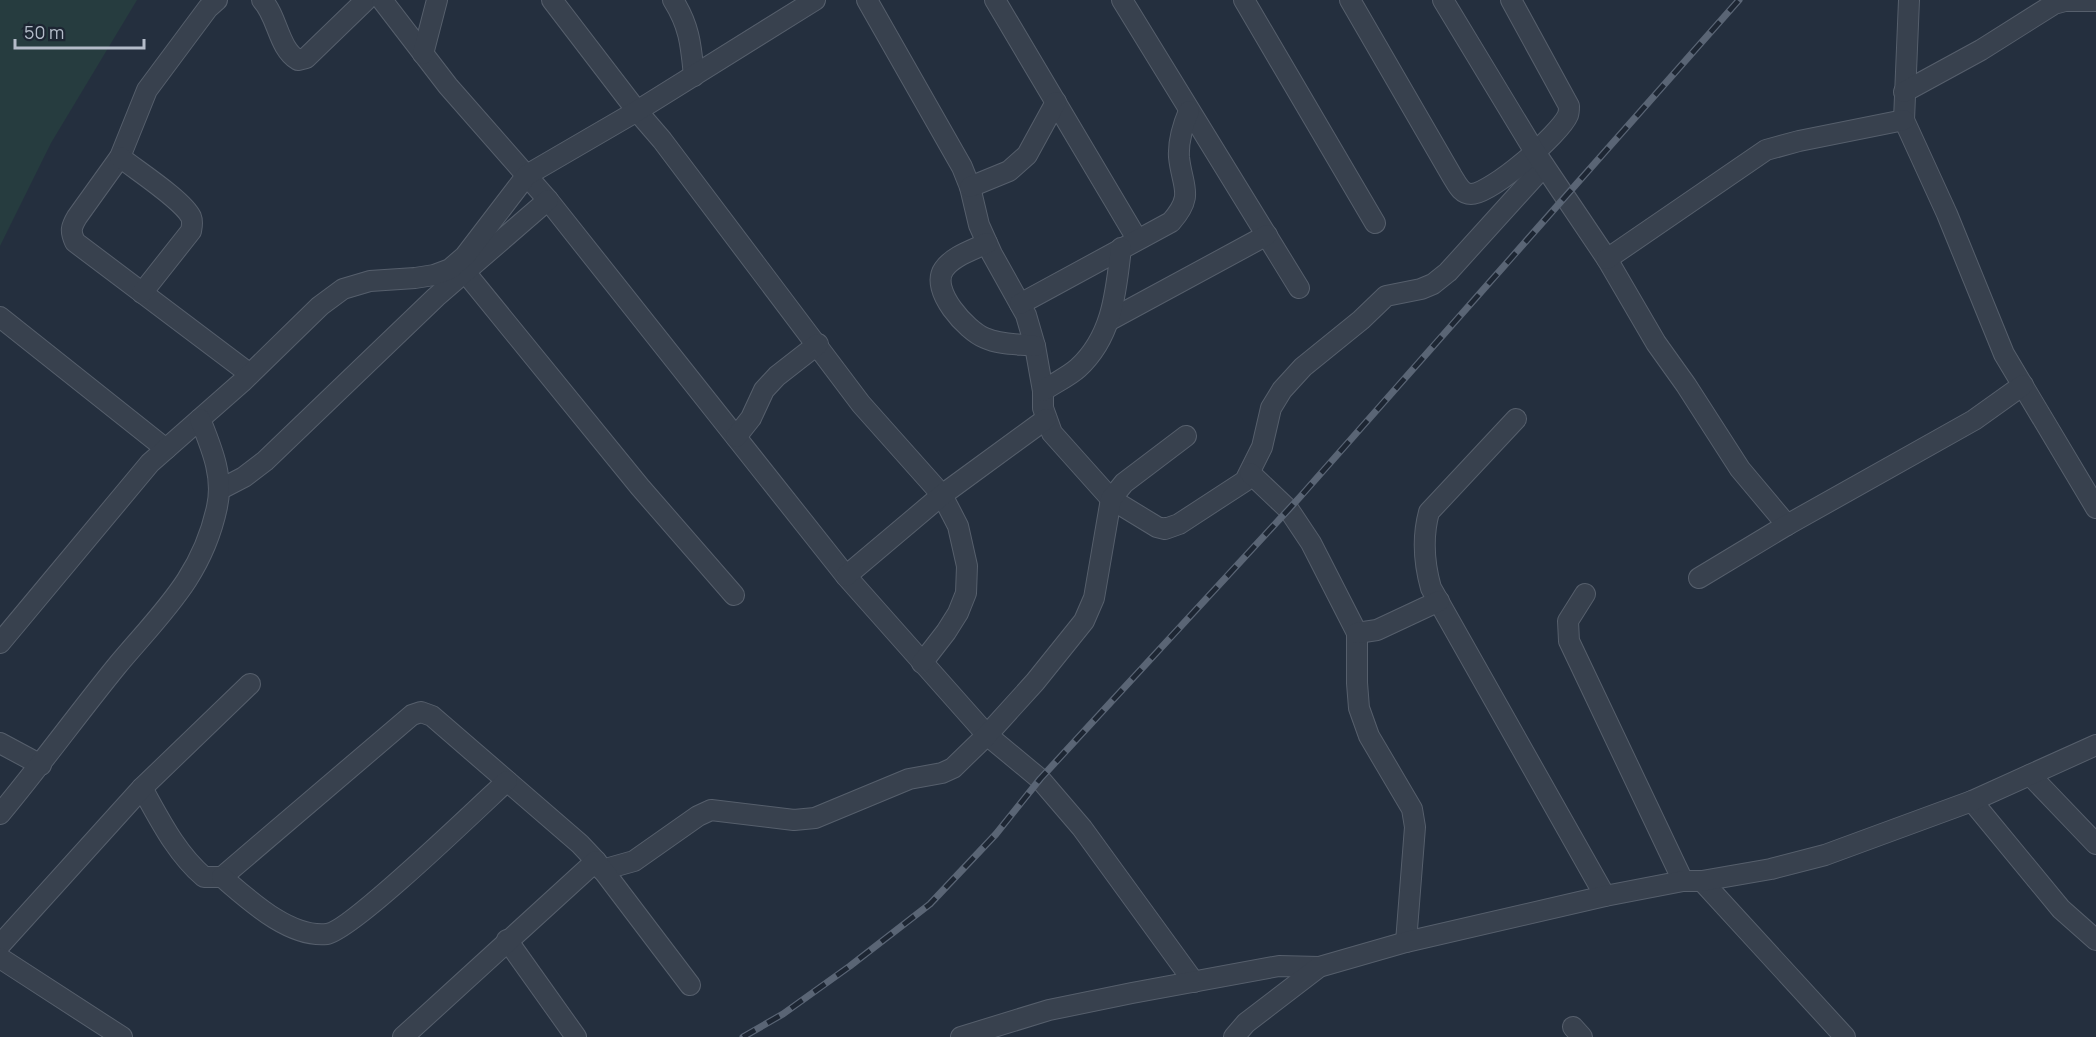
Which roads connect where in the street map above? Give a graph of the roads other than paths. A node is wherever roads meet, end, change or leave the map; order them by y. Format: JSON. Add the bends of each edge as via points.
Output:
{"nodes":[{"id":1,"x":217,"y":0,"type":"edge"},
{"id":2,"x":262,"y":0,"type":"edge"},
{"id":3,"x":366,"y":0,"type":"edge"},
{"id":4,"x":382,"y":0,"type":"edge"},
{"id":5,"x":437,"y":0,"type":"edge"},
{"id":6,"x":552,"y":0,"type":"edge"},
{"id":7,"x":673,"y":0,"type":"edge"},
{"id":8,"x":815,"y":0,"type":"edge"},
{"id":9,"x":867,"y":0,"type":"edge"},
{"id":10,"x":995,"y":0,"type":"edge"},
{"id":11,"x":1122,"y":0,"type":"edge"},
{"id":12,"x":1244,"y":0,"type":"edge"},
{"id":13,"x":1350,"y":0,"type":"edge"},
{"id":14,"x":1443,"y":0,"type":"edge"},
{"id":15,"x":1511,"y":0,"type":"edge"},
{"id":16,"x":1909,"y":0,"type":"edge"},
{"id":17,"x":2096,"y":1,"type":"edge"},
{"id":18,"x":423,"y":54,"type":"junction"},
{"id":19,"x":693,"y":76,"type":"junction"},
{"id":20,"x":1904,"y":92,"type":"junction"},
{"id":21,"x":1056,"y":102,"type":"junction"},
{"id":22,"x":637,"y":111,"type":"junction"},
{"id":23,"x":1189,"y":111,"type":"junction"},
{"id":24,"x":1904,"y":120,"type":"junction"},
{"id":25,"x":120,"y":158,"type":"junction"},
{"id":26,"x":1539,"y":159,"type":"junction"},
{"id":27,"x":527,"y":175,"type":"junction"},
{"id":28,"x":970,"y":187,"type":"junction"},
{"id":29,"x":548,"y":200,"type":"junction"},
{"id":30,"x":1375,"y":223,"type":"dead end"},
{"id":31,"x":1267,"y":235,"type":"junction"},
{"id":32,"x":987,"y":243,"type":"junction"},
{"id":33,"x":1129,"y":244,"type":"junction"},
{"id":34,"x":1606,"y":259,"type":"junction"},
{"id":35,"x":465,"y":272,"type":"junction"},
{"id":36,"x":1299,"y":288,"type":"dead end"},
{"id":37,"x":142,"y":293,"type":"junction"},
{"id":38,"x":1020,"y":304,"type":"junction"},
{"id":39,"x":0,"y":317,"type":"edge"},
{"id":40,"x":1110,"y":320,"type":"junction"},
{"id":41,"x":818,"y":344,"type":"junction"},
{"id":42,"x":1035,"y":346,"type":"junction"},
{"id":43,"x":250,"y":374,"type":"junction"},
{"id":44,"x":2023,"y":385,"type":"junction"},
{"id":45,"x":1043,"y":391,"type":"junction"},
{"id":46,"x":200,"y":419,"type":"junction"},
{"id":47,"x":1046,"y":419,"type":"junction"},
{"id":48,"x":1516,"y":419,"type":"dead end"},
{"id":49,"x":1186,"y":436,"type":"dead end"},
{"id":50,"x":736,"y":437,"type":"junction"},
{"id":51,"x":166,"y":449,"type":"junction"},
{"id":52,"x":1250,"y":473,"type":"junction"},
{"id":53,"x":219,"y":490,"type":"junction"},
{"id":54,"x":942,"y":495,"type":"junction"},
{"id":55,"x":1111,"y":499,"type":"junction"},
{"id":56,"x":2096,"y":508,"type":"edge"},
{"id":57,"x":1787,"y":525,"type":"junction"},
{"id":58,"x":846,"y":576,"type":"junction"},
{"id":59,"x":1700,"y":578,"type":"dead end"},
{"id":60,"x":1586,"y":594,"type":"dead end"},
{"id":61,"x":734,"y":595,"type":"dead end"},
{"id":62,"x":1438,"y":601,"type":"junction"},
{"id":63,"x":1357,"y":633,"type":"junction"},
{"id":64,"x":0,"y":643,"type":"edge"},
{"id":65,"x":922,"y":663,"type":"junction"},
{"id":66,"x":249,"y":684,"type":"dead end"},
{"id":67,"x":987,"y":735,"type":"junction"},
{"id":68,"x":0,"y":743,"type":"edge"},
{"id":69,"x":2094,"y":749,"type":"edge"},
{"id":70,"x":41,"y":765,"type":"junction"},
{"id":71,"x":2030,"y":775,"type":"junction"},
{"id":72,"x":507,"y":781,"type":"junction"},
{"id":73,"x":142,"y":788,"type":"junction"},
{"id":74,"x":1972,"y":801,"type":"junction"},
{"id":75,"x":0,"y":814,"type":"edge"},
{"id":76,"x":2096,"y":843,"type":"edge"},
{"id":77,"x":599,"y":866,"type":"junction"},
{"id":78,"x":222,"y":877,"type":"junction"},
{"id":79,"x":1692,"y":881,"type":"junction"},
{"id":80,"x":1605,"y":896,"type":"junction"},
{"id":81,"x":507,"y":940,"type":"junction"},
{"id":82,"x":2096,"y":940,"type":"edge"},
{"id":83,"x":1406,"y":942,"type":"junction"},
{"id":84,"x":0,"y":945,"type":"edge"},
{"id":85,"x":0,"y":958,"type":"edge"},
{"id":86,"x":1319,"y":967,"type":"junction"},
{"id":87,"x":1194,"y":982,"type":"junction"},
{"id":88,"x":690,"y":985,"type":"dead end"},
{"id":89,"x":122,"y":1037,"type":"edge"},
{"id":90,"x":403,"y":1037,"type":"edge"},
{"id":91,"x":576,"y":1037,"type":"edge"},
{"id":92,"x":961,"y":1037,"type":"edge"},
{"id":93,"x":1234,"y":1037,"type":"edge"},
{"id":94,"x":1845,"y":1037,"type":"edge"}],
"edges":[{"from":1,"to":25,"type":"street","via":[[147,90]]},
{"from":2,"to":3,"type":"street","via":[[287,51],[298,60],[306,58]]},
{"from":4,"to":18,"type":"street"},
{"from":5,"to":18,"type":"street"},
{"from":6,"to":22,"type":"street"},
{"from":7,"to":19,"type":"street","via":[[691,39]]},
{"from":8,"to":19,"type":"street"},
{"from":9,"to":28,"type":"street"},
{"from":10,"to":21,"type":"street"},
{"from":11,"to":23,"type":"street"},
{"from":12,"to":30,"type":"street"},
{"from":13,"to":26,"type":"street","via":[[1462,192],[1472,195],[1493,187]]},
{"from":14,"to":26,"type":"street"},
{"from":15,"to":26,"type":"street","via":[[1569,106],[1568,116]]},
{"from":16,"to":20,"type":"street"},
{"from":17,"to":20,"type":"street","via":[[2054,4]]},
{"from":18,"to":27,"type":"street"},
{"from":19,"to":22,"type":"street"},
{"from":20,"to":24,"type":"street"},
{"from":21,"to":28,"type":"street","via":[[1026,155],[1009,171]]},
{"from":21,"to":33,"type":"street"},
{"from":22,"to":27,"type":"street"},
{"from":22,"to":41,"type":"street"},
{"from":23,"to":31,"type":"street"},
{"from":23,"to":33,"type":"street","via":[[1182,128],[1179,155],[1185,204],[1171,222]]},
{"from":24,"to":34,"type":"street","via":[[1766,150]]},
{"from":24,"to":44,"type":"street","via":[[2004,354]]},
{"from":25,"to":37,"type":"street","via":[[77,217],[71,234],[75,242]]},
{"from":25,"to":37,"type":"street","via":[[166,192],[191,218],[191,231]]},
{"from":26,"to":34,"type":"street"},
{"from":26,"to":52,"type":"street","via":[[1448,272],[1421,290],[1386,296],[1303,367],[1271,408],[1262,447]]},
{"from":27,"to":29,"type":"street"},
{"from":27,"to":43,"type":"street","via":[[465,256],[450,269],[343,289]]},
{"from":28,"to":32,"type":"street"},
{"from":29,"to":35,"type":"street"},
{"from":29,"to":50,"type":"street"},
{"from":31,"to":36,"type":"street"},
{"from":31,"to":40,"type":"street"},
{"from":32,"to":38,"type":"street"},
{"from":32,"to":42,"type":"street","via":[[955,259],[944,269],[940,285],[965,325],[983,338]]},
{"from":33,"to":38,"type":"street"},
{"from":33,"to":40,"type":"street"},
{"from":34,"to":57,"type":"street","via":[[1656,343],[1740,469]]},
{"from":35,"to":53,"type":"street","via":[[265,461]]},
{"from":35,"to":61,"type":"street"},
{"from":37,"to":43,"type":"street"},
{"from":38,"to":42,"type":"street"},
{"from":39,"to":51,"type":"street"},
{"from":40,"to":45,"type":"street","via":[[1100,341],[1078,368]]},
{"from":41,"to":50,"type":"street","via":[[764,390],[751,418]]},
{"from":41,"to":54,"type":"street","via":[[861,404]]},
{"from":42,"to":45,"type":"street"},
{"from":43,"to":46,"type":"street"},
{"from":44,"to":56,"type":"street"},
{"from":44,"to":57,"type":"street","via":[[1974,420]]},
{"from":45,"to":47,"type":"street"},
{"from":46,"to":51,"type":"street"},
{"from":46,"to":53,"type":"street","via":[[217,467]]},
{"from":47,"to":54,"type":"street"},
{"from":47,"to":55,"type":"street","via":[[1052,433]]},
{"from":48,"to":62,"type":"street","via":[[1430,512],[1424,529],[1426,567]]},
{"from":49,"to":55,"type":"street","via":[[1124,483]]},
{"from":50,"to":58,"type":"street"},
{"from":51,"to":64,"type":"street","via":[[150,462]]},
{"from":52,"to":55,"type":"street","via":[[1245,481],[1212,504],[1165,529]]},
{"from":52,"to":63,"type":"street","via":[[1289,510],[1311,543]]},
{"from":53,"to":70,"type":"street","via":[[209,533],[192,575]]},
{"from":54,"to":58,"type":"street"},
{"from":54,"to":65,"type":"street","via":[[958,526],[967,566],[966,593],[958,613]]},
{"from":55,"to":67,"type":"street","via":[[1094,598],[1084,621]]},
{"from":57,"to":59,"type":"street"},
{"from":58,"to":65,"type":"street"},
{"from":60,"to":79,"type":"street","via":[[1568,621],[1569,641]]},
{"from":62,"to":63,"type":"street","via":[[1377,630]]},
{"from":62,"to":80,"type":"street"},
{"from":63,"to":83,"type":"street","via":[[1359,708],[1369,736],[1412,809],[1415,827]]},
{"from":65,"to":67,"type":"street"},
{"from":66,"to":73,"type":"street"},
{"from":67,"to":77,"type":"street","via":[[953,768],[909,779],[815,818],[795,820],[711,810],[634,861]]},
{"from":67,"to":87,"type":"street","via":[[1040,779],[1082,828]]},
{"from":68,"to":70,"type":"street"},
{"from":69,"to":71,"type":"street"},
{"from":70,"to":75,"type":"street"},
{"from":71,"to":74,"type":"street"},
{"from":71,"to":76,"type":"street"},
{"from":72,"to":77,"type":"street","via":[[580,844]]},
{"from":72,"to":78,"type":"street","via":[[365,910],[335,932],[296,929],[262,910]]},
{"from":72,"to":78,"type":"street","via":[[432,716],[421,712],[412,715]]},
{"from":73,"to":78,"type":"street","via":[[173,843],[194,868],[204,877]]},
{"from":73,"to":84,"type":"street"},
{"from":74,"to":79,"type":"street","via":[[1825,855],[1771,869]]},
{"from":74,"to":82,"type":"street","via":[[2061,909]]},
{"from":77,"to":81,"type":"street"},
{"from":77,"to":88,"type":"street"},
{"from":79,"to":80,"type":"street"},
{"from":79,"to":94,"type":"street"},
{"from":80,"to":83,"type":"street"},
{"from":81,"to":90,"type":"street"},
{"from":81,"to":91,"type":"street"},
{"from":83,"to":86,"type":"street"},
{"from":85,"to":89,"type":"street"},
{"from":86,"to":87,"type":"street","via":[[1279,966]]},
{"from":86,"to":93,"type":"street","via":[[1246,1023]]},
{"from":87,"to":92,"type":"street","via":[[1048,1010]]}]}
